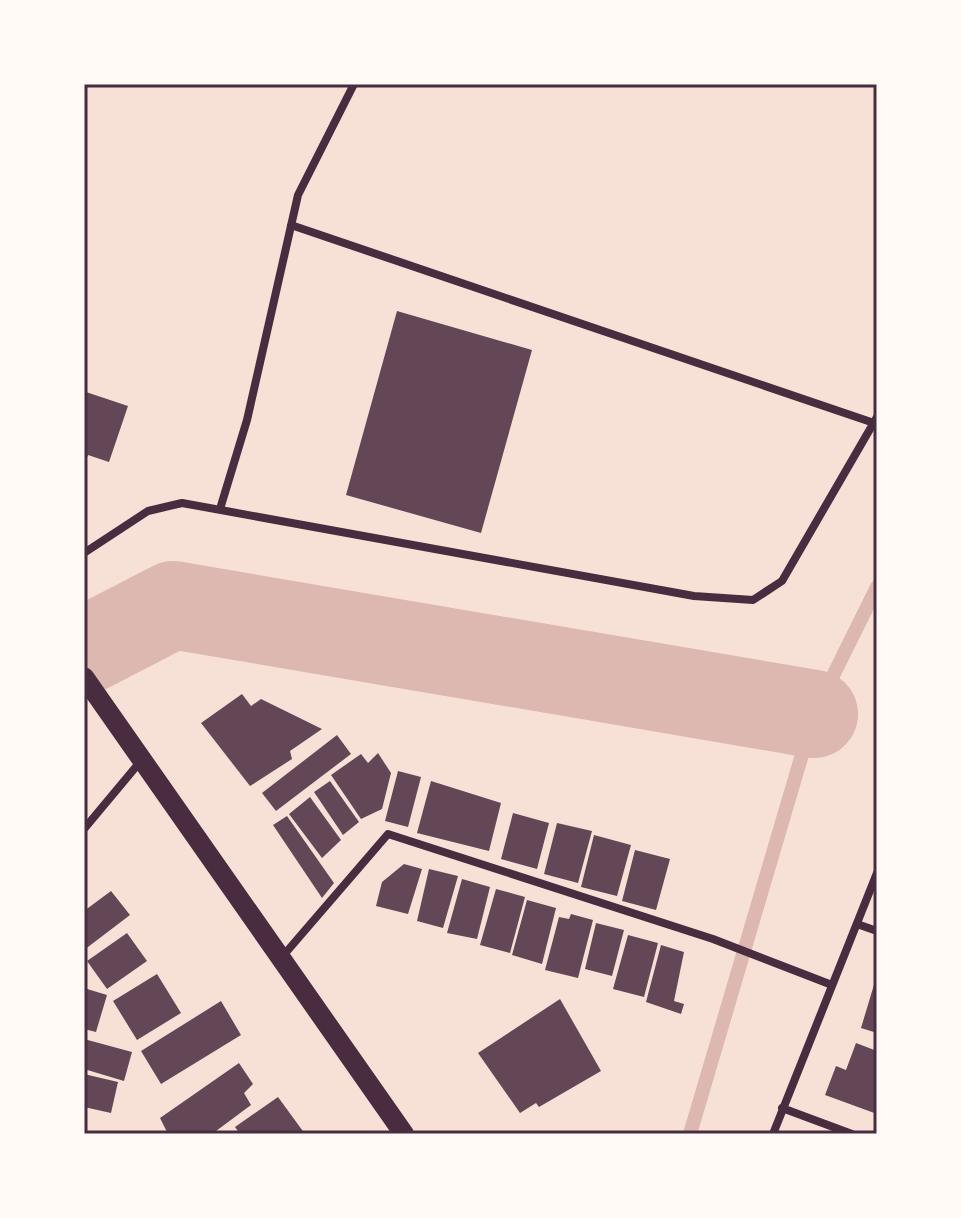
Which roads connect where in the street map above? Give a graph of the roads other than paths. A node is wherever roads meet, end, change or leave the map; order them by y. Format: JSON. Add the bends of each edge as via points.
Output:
{"nodes":[{"id":1,"x":354,"y":84,"type":"edge"},
{"id":2,"x":291,"y":225,"type":"junction"},
{"id":3,"x":875,"y":420,"type":"edge"},
{"id":4,"x":220,"y":509,"type":"junction"},
{"id":5,"x":84,"y":553,"type":"edge"},
{"id":6,"x":84,"y":677,"type":"edge"},
{"id":7,"x":142,"y":759,"type":"junction"},
{"id":8,"x":84,"y":829,"type":"edge"},
{"id":9,"x":877,"y":873,"type":"edge"},
{"id":10,"x":857,"y":924,"type":"junction"},
{"id":11,"x":877,"y":931,"type":"edge"},
{"id":12,"x":280,"y":959,"type":"junction"},
{"id":13,"x":832,"y":985,"type":"junction"},
{"id":14,"x":782,"y":1108,"type":"junction"},
{"id":15,"x":404,"y":1134,"type":"edge"},
{"id":16,"x":773,"y":1134,"type":"edge"},
{"id":17,"x":852,"y":1134,"type":"edge"}],
"edges":[{"from":1,"to":2,"type":"street","via":[[298,195]]},
{"from":2,"to":3,"type":"street"},
{"from":2,"to":4,"type":"street","via":[[247,420]]},
{"from":3,"to":4,"type":"street","via":[[782,581],[753,600],[678,593]]},
{"from":4,"to":5,"type":"street","via":[[182,503],[148,511]]},
{"from":6,"to":7,"type":"main road"},
{"from":7,"to":8,"type":"street"},
{"from":7,"to":12,"type":"main road"},
{"from":9,"to":10,"type":"street"},
{"from":10,"to":11,"type":"street"},
{"from":10,"to":13,"type":"street"},
{"from":12,"to":13,"type":"street","via":[[388,834],[713,939]]},
{"from":12,"to":15,"type":"main road"},
{"from":13,"to":14,"type":"street"},
{"from":14,"to":16,"type":"street"},
{"from":14,"to":17,"type":"street"}]}
